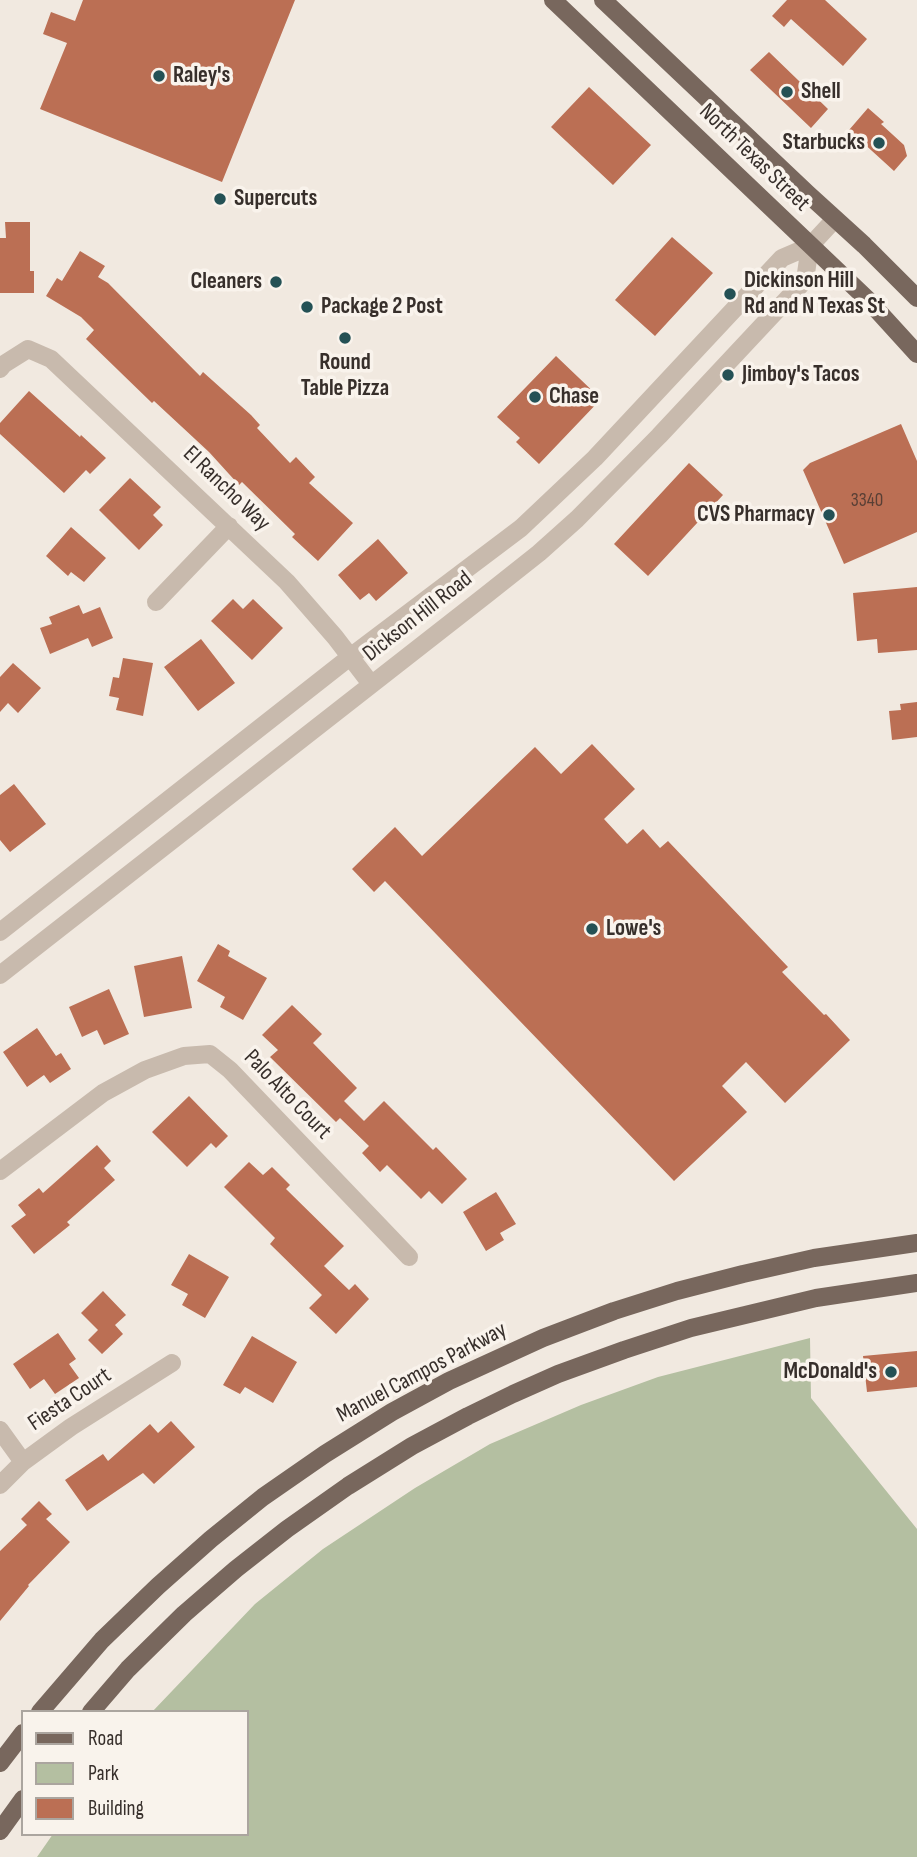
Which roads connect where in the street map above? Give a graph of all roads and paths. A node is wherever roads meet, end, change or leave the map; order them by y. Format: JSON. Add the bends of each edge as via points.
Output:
{"nodes":[{"id":1,"x":553,"y":0,"type":"edge"},
{"id":2,"x":603,"y":0,"type":"edge"},
{"id":3,"x":835,"y":219,"type":"junction"},
{"id":4,"x":810,"y":246,"type":"junction"},
{"id":5,"x":917,"y":298,"type":"edge"},
{"id":6,"x":917,"y":354,"type":"edge"},
{"id":7,"x":0,"y":369,"type":"edge"},
{"id":8,"x":229,"y":526,"type":"junction"},
{"id":9,"x":156,"y":602,"type":"dead end"},
{"id":10,"x":350,"y":657,"type":"junction"},
{"id":11,"x":372,"y":684,"type":"junction"},
{"id":12,"x":0,"y":932,"type":"edge"},
{"id":13,"x":0,"y":975,"type":"edge"},
{"id":14,"x":0,"y":1171,"type":"edge"},
{"id":15,"x":917,"y":1243,"type":"edge"},
{"id":16,"x":410,"y":1257,"type":"dead end"},
{"id":17,"x":917,"y":1283,"type":"edge"},
{"id":18,"x":172,"y":1363,"type":"dead end"},
{"id":19,"x":0,"y":1430,"type":"edge"},
{"id":20,"x":23,"y":1462,"type":"junction"},
{"id":21,"x":0,"y":1485,"type":"edge"},
{"id":22,"x":42,"y":1710,"type":"edge"},
{"id":23,"x":93,"y":1710,"type":"edge"},
{"id":24,"x":21,"y":1736,"type":"edge"},
{"id":25,"x":0,"y":1763,"type":"edge"},
{"id":26,"x":21,"y":1802,"type":"edge"},
{"id":27,"x":0,"y":1831,"type":"edge"}],
"edges":[{"from":1,"to":4,"type":"main road","name":"North Texas Street"},
{"from":2,"to":3,"type":"main road","name":"North Texas Street"},
{"from":3,"to":4,"type":"street","name":"Dickson Hill Road"},
{"from":3,"to":5,"type":"main road","name":"North Texas Street"},
{"from":4,"to":6,"type":"main road","name":"North Texas Street"},
{"from":4,"to":10,"type":"street","name":"Dickson Hill Road","via":[[782,258],[594,458],[521,528]]},
{"from":4,"to":11,"type":"street","name":"Dickson Hill Road","via":[[805,280],[617,480],[539,553]]},
{"from":7,"to":8,"type":"street","name":"El Rancho Way","via":[[28,349],[51,359]]},
{"from":8,"to":9,"type":"street"},
{"from":8,"to":10,"type":"street","name":"El Rancho Way","via":[[287,582]]},
{"from":10,"to":11,"type":"street","name":"El Rancho Way"},
{"from":10,"to":12,"type":"street","name":"Dickson Hill Road"},
{"from":11,"to":13,"type":"street","name":"Dickson Hill Road"},
{"from":14,"to":16,"type":"street","name":"Palo Alto Court","via":[[103,1093],[145,1070],[184,1056],[210,1054]]},
{"from":15,"to":22,"type":"main road","name":"Manuel Campos Parkway","via":[[814,1258],[677,1291],[543,1338],[449,1381],[325,1454],[221,1530],[102,1640]]},
{"from":17,"to":23,"type":"main road","via":[[816,1298],[691,1328],[558,1374],[468,1416],[348,1486],[266,1545],[184,1614]]},
{"from":18,"to":20,"type":"street","name":"Fiesta Court"},
{"from":19,"to":20,"type":"street"},
{"from":20,"to":21,"type":"street","name":"Fiesta Court"},
{"from":24,"to":25,"type":"main road"},
{"from":26,"to":27,"type":"main road"}]}
